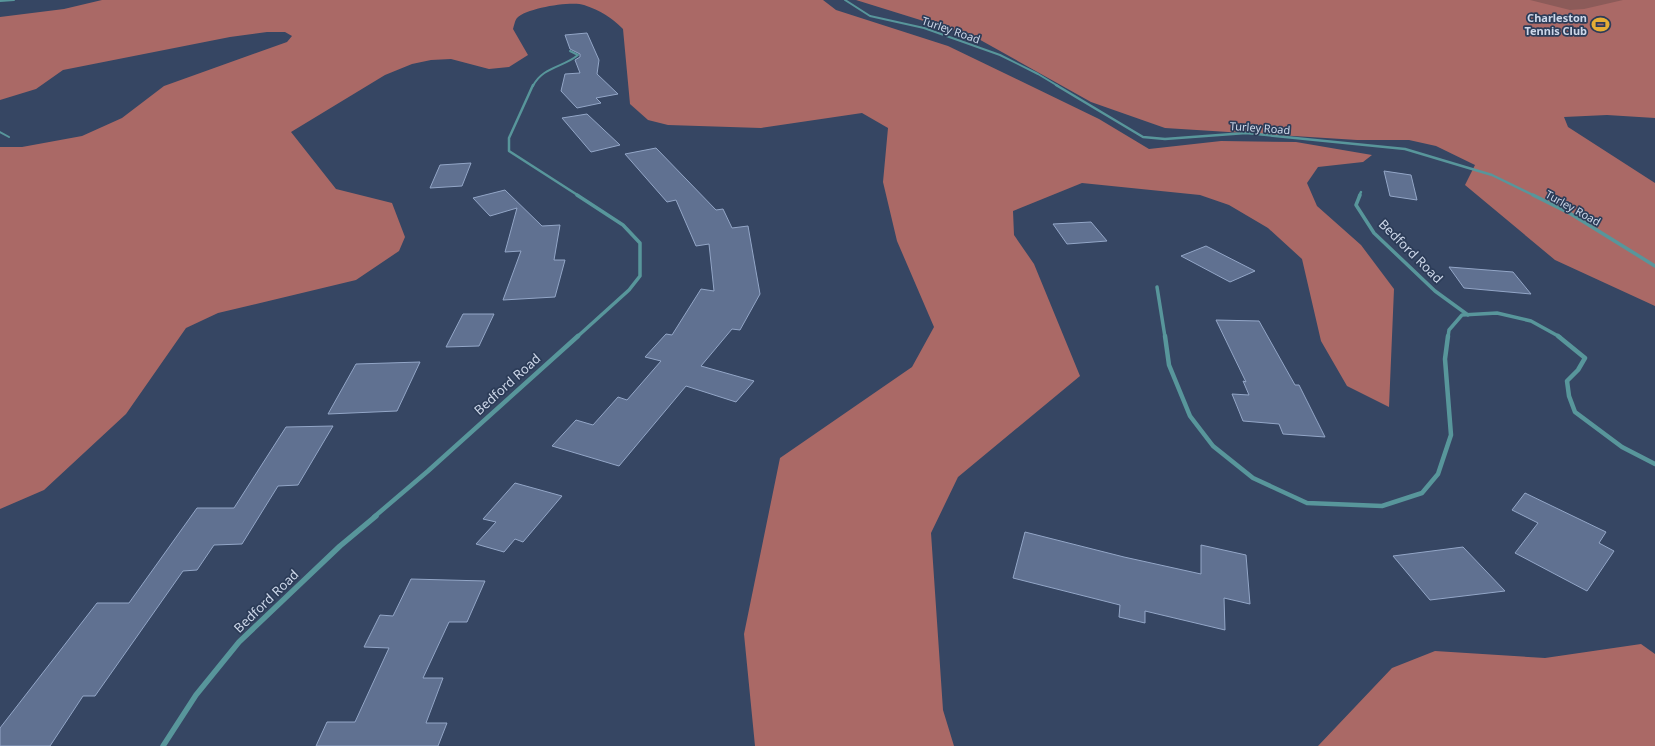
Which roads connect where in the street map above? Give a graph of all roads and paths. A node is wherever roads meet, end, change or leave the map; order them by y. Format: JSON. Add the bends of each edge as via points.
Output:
{"nodes":[{"id":1,"x":14,"y":0,"type":"edge"},
{"id":2,"x":845,"y":0,"type":"edge"},
{"id":3,"x":0,"y":1,"type":"edge"},
{"id":4,"x":570,"y":51,"type":"dead end"},
{"id":5,"x":0,"y":132,"type":"edge"},
{"id":6,"x":9,"y":137,"type":"dead end"},
{"id":7,"x":1361,"y":192,"type":"dead end"},
{"id":8,"x":1655,"y":266,"type":"edge"},
{"id":9,"x":1157,"y":287,"type":"dead end"},
{"id":10,"x":1468,"y":315,"type":"junction"},
{"id":11,"x":1655,"y":464,"type":"edge"},
{"id":12,"x":163,"y":746,"type":"edge"}],
"edges":[{"from":1,"to":3,"type":"street"},
{"from":2,"to":8,"type":"street","name":"Turley Road","via":[[870,16],[924,28],[1000,55],[1038,74],[1143,137],[1165,139],[1246,133],[1405,149],[1492,175],[1571,214]]},
{"from":4,"to":12,"type":"street","name":"Bedford Road","via":[[578,55],[571,61],[551,68],[536,80],[509,138],[509,151],[623,225],[640,243],[640,276],[629,290],[428,471],[340,546],[239,642],[196,695]]},
{"from":5,"to":6,"type":"lane"},
{"from":7,"to":10,"type":"street","name":"Bedford Road","via":[[1356,205],[1374,233],[1435,291]]},
{"from":9,"to":10,"type":"street","via":[[1169,365],[1190,416],[1213,446],[1253,478],[1307,503],[1382,506],[1422,493],[1438,474],[1450,435],[1444,359],[1449,330],[1462,315]]},
{"from":10,"to":11,"type":"street","via":[[1497,313],[1531,321],[1564,339],[1585,358],[1567,381],[1575,412],[1622,447]]}]}
